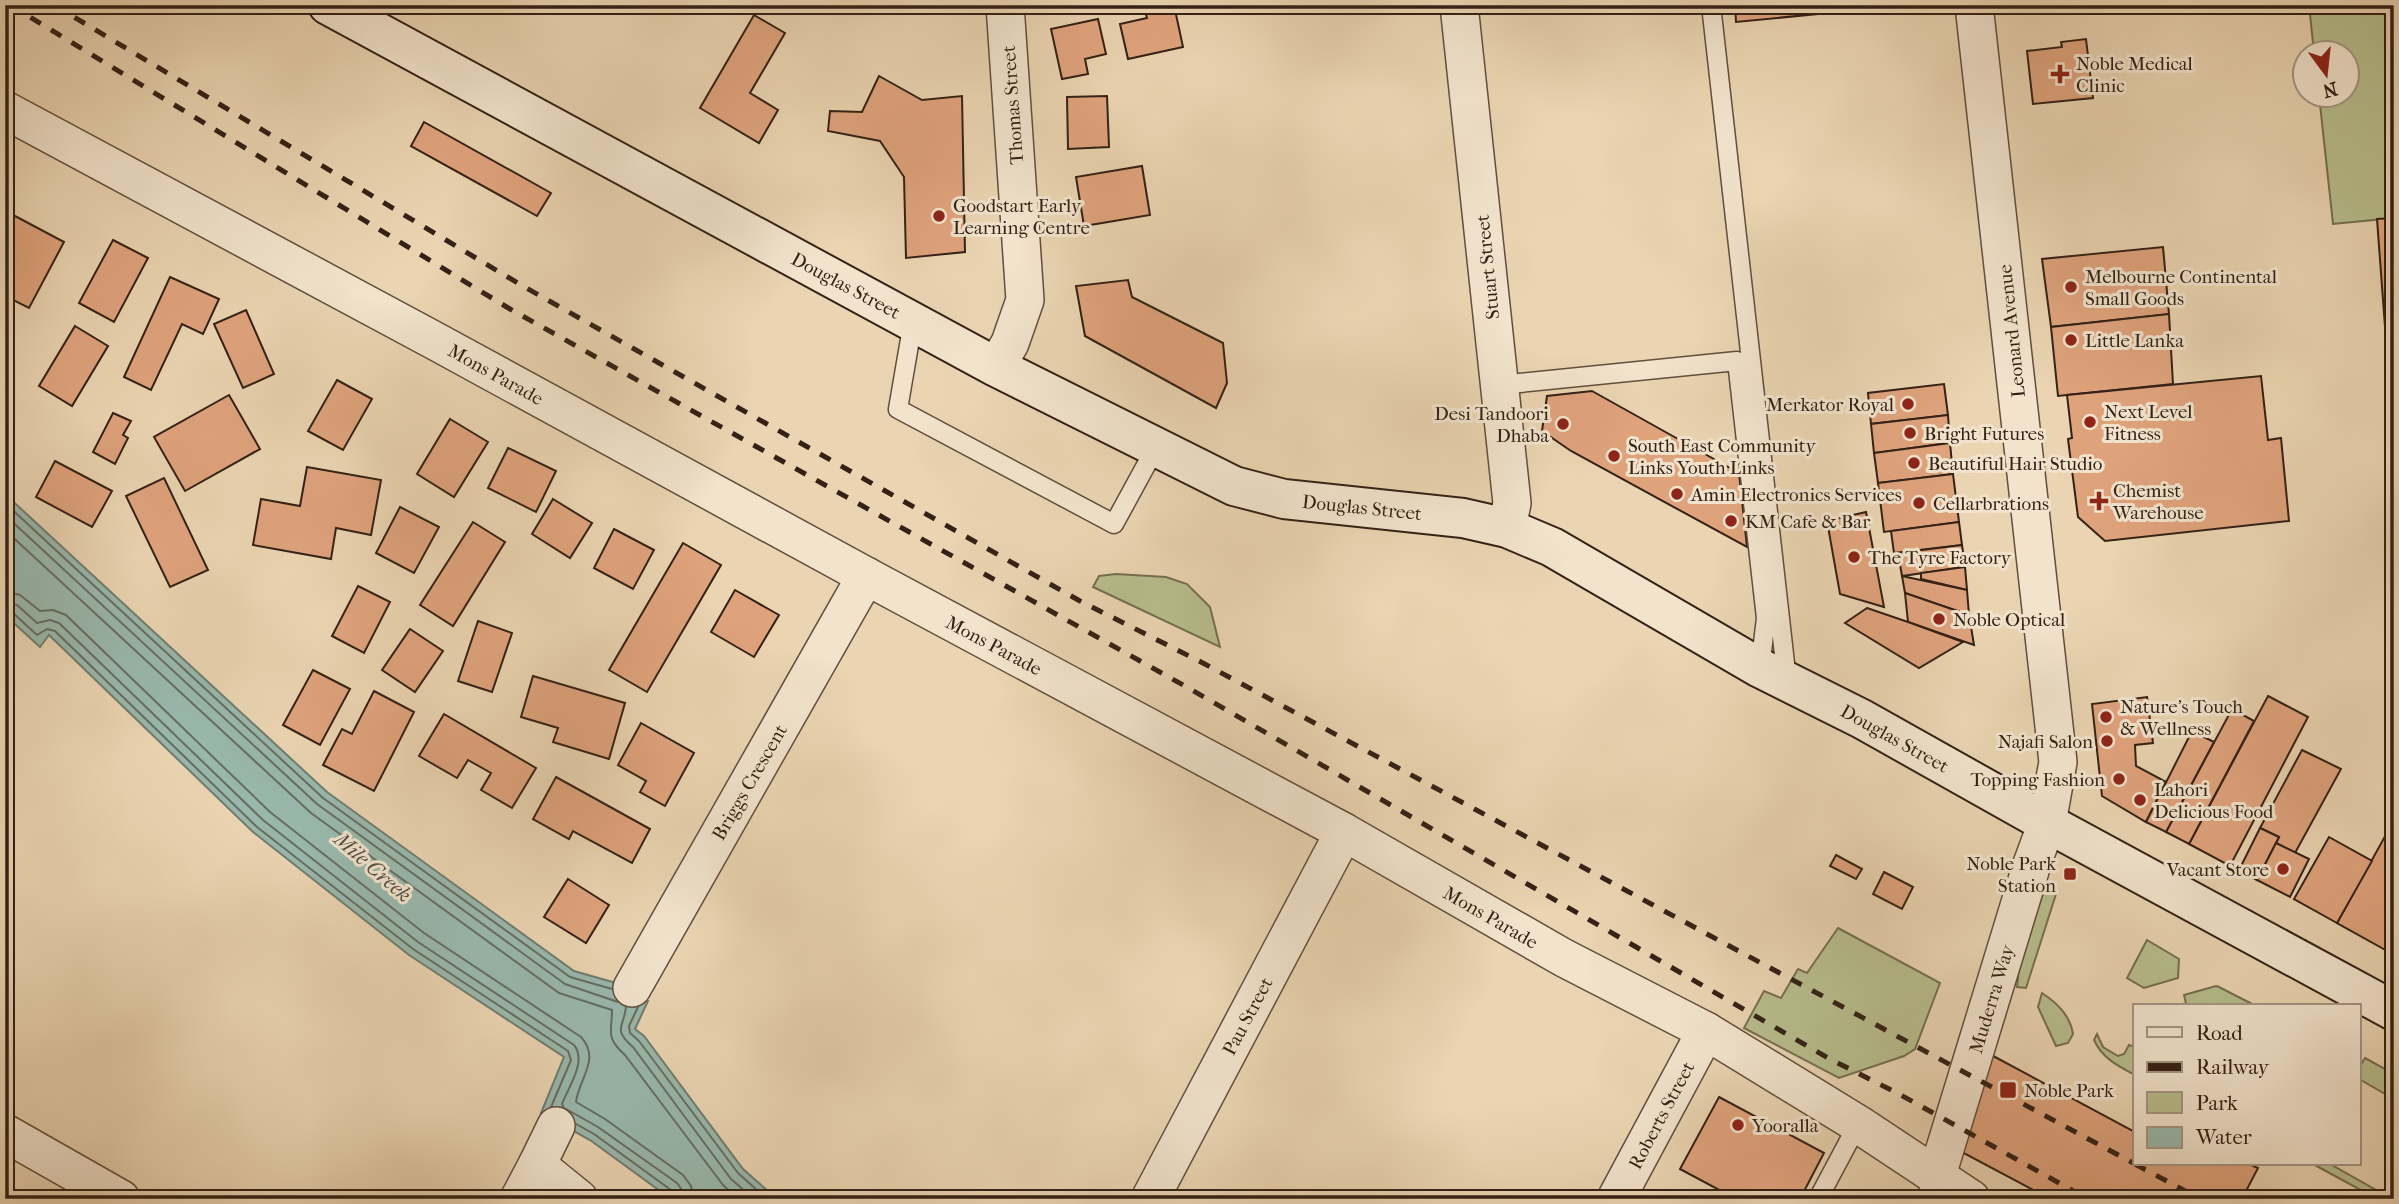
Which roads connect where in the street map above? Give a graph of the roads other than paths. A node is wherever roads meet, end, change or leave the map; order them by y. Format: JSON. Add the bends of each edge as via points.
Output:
{"nodes":[{"id":1,"x":328,"y":5,"type":"edge"},
{"id":2,"x":1006,"y":5,"type":"edge"},
{"id":3,"x":1459,"y":5,"type":"edge"},
{"id":4,"x":1711,"y":5,"type":"edge"},
{"id":5,"x":1974,"y":5,"type":"edge"},
{"id":6,"x":5,"y":110,"type":"edge"},
{"id":7,"x":913,"y":322,"type":"junction"},
{"id":8,"x":996,"y":367,"type":"junction"},
{"id":9,"x":1500,"y":385,"type":"junction"},
{"id":10,"x":1156,"y":447,"type":"junction"},
{"id":11,"x":1507,"y":528,"type":"junction"},
{"id":12,"x":866,"y":576,"type":"junction"},
{"id":13,"x":1774,"y":675,"type":"junction"},
{"id":14,"x":2047,"y":823,"type":"junction"},
{"id":15,"x":1344,"y":832,"type":"junction"},
{"id":16,"x":632,"y":988,"type":"dead end"},
{"id":17,"x":2394,"y":1011,"type":"edge"},
{"id":18,"x":1706,"y":1031,"type":"junction"},
{"id":19,"x":1858,"y":1124,"type":"junction"},
{"id":20,"x":556,"y":1126,"type":"dead end"},
{"id":21,"x":5,"y":1133,"type":"edge"},
{"id":22,"x":537,"y":1166,"type":"junction"},
{"id":23,"x":1938,"y":1187,"type":"edge"},
{"id":24,"x":121,"y":1199,"type":"edge"},
{"id":25,"x":519,"y":1199,"type":"edge"},
{"id":26,"x":579,"y":1199,"type":"edge"},
{"id":27,"x":1150,"y":1199,"type":"edge"},
{"id":28,"x":1616,"y":1199,"type":"edge"},
{"id":29,"x":1818,"y":1199,"type":"edge"},
{"id":30,"x":1971,"y":1199,"type":"edge"}],
"edges":[{"from":1,"to":7,"type":"main road","name":"Douglas Street"},
{"from":2,"to":8,"type":"street","name":"Thomas Street","via":[[1025,300]]},
{"from":3,"to":9,"type":"street","name":"Stuart Street"},
{"from":4,"to":13,"type":"lane"},
{"from":5,"to":14,"type":"street","name":"Leonard Avenue","via":[[2058,762]]},
{"from":6,"to":12,"type":"street","name":"Mons Parade"},
{"from":7,"to":8,"type":"main road","name":"Douglas Street"},
{"from":7,"to":10,"type":"lane","via":[[898,409],[1114,524]]},
{"from":8,"to":10,"type":"main road","name":"Douglas Street"},
{"from":9,"to":11,"type":"street","name":"Stuart Street","via":[[1512,503]]},
{"from":9,"to":13,"type":"lane","via":[[1737,361]]},
{"from":10,"to":11,"type":"main road","name":"Douglas Street","via":[[1234,486],[1284,499],[1463,518]]},
{"from":11,"to":13,"type":"main road","name":"Douglas Street","via":[[1566,554]]},
{"from":12,"to":15,"type":"street","name":"Mons Parade"},
{"from":12,"to":16,"type":"street","name":"Briggs Crescent"},
{"from":13,"to":14,"type":"main road","name":"Douglas Street"},
{"from":14,"to":17,"type":"main road","name":"Douglas Street"},
{"from":14,"to":23,"type":"street","name":"Muderra Way"},
{"from":15,"to":18,"type":"street","name":"Mons Parade","via":[[1564,958]]},
{"from":15,"to":27,"type":"street","name":"Pau Street"},
{"from":18,"to":19,"type":"street","name":"Mons Parade"},
{"from":18,"to":28,"type":"street","name":"Roberts Street"},
{"from":19,"to":23,"type":"street","name":"Mons Parade"},
{"from":19,"to":29,"type":"lane"},
{"from":20,"to":22,"type":"street"},
{"from":21,"to":24,"type":"street"},
{"from":22,"to":25,"type":"street"},
{"from":22,"to":26,"type":"street"},
{"from":23,"to":30,"type":"street","name":"Mons Parade"}]}
